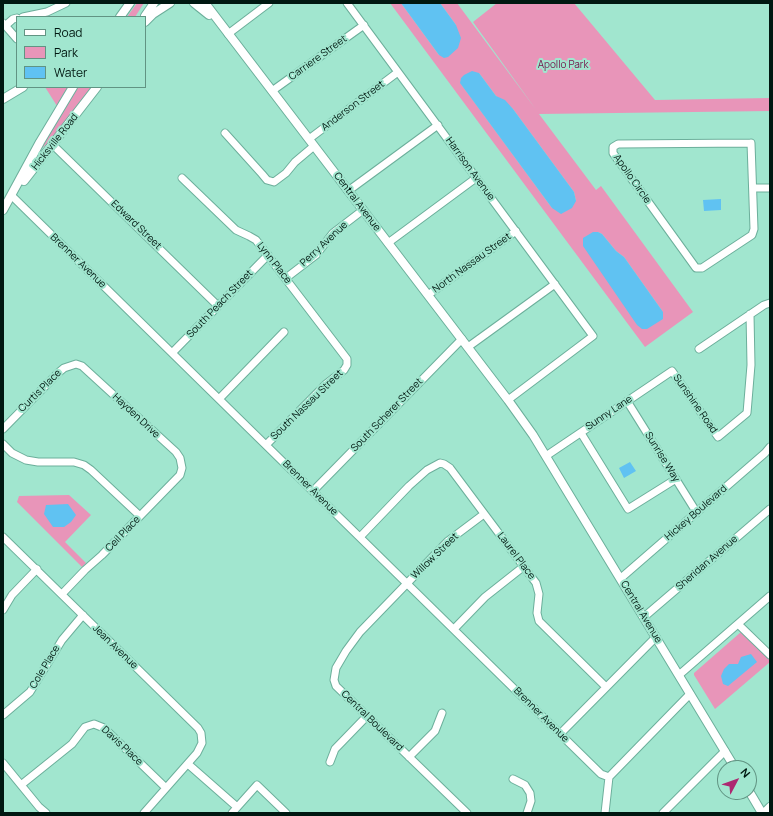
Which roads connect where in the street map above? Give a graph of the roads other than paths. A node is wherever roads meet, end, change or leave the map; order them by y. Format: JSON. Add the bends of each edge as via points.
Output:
{"nodes":[{"id":1,"x":66,"y":3,"type":"edge"},
{"id":2,"x":130,"y":3,"type":"edge"},
{"id":3,"x":154,"y":3,"type":"edge"},
{"id":4,"x":170,"y":3,"type":"edge"},
{"id":5,"x":194,"y":3,"type":"edge"},
{"id":6,"x":205,"y":3,"type":"edge"},
{"id":7,"x":269,"y":3,"type":"edge"},
{"id":8,"x":347,"y":3,"type":"edge"},
{"id":9,"x":120,"y":15,"type":"edge"},
{"id":10,"x":28,"y":16,"type":"edge"},
{"id":11,"x":146,"y":16,"type":"edge"},
{"id":12,"x":16,"y":18,"type":"edge"},
{"id":13,"x":146,"y":21,"type":"edge"},
{"id":14,"x":4,"y":24,"type":"edge"},
{"id":15,"x":364,"y":25,"type":"junction"},
{"id":16,"x":227,"y":32,"type":"junction"},
{"id":17,"x":16,"y":38,"type":"edge"},
{"id":18,"x":398,"y":72,"type":"junction"},
{"id":19,"x":21,"y":88,"type":"edge"},
{"id":20,"x":96,"y":88,"type":"edge"},
{"id":21,"x":69,"y":91,"type":"edge"},
{"id":22,"x":272,"y":91,"type":"junction"},
{"id":23,"x":3,"y":99,"type":"edge"},
{"id":24,"x":438,"y":126,"type":"junction"},
{"id":25,"x":225,"y":133,"type":"dead end"},
{"id":26,"x":308,"y":139,"type":"junction"},
{"id":27,"x":53,"y":145,"type":"junction"},
{"id":28,"x":314,"y":146,"type":"junction"},
{"id":29,"x":182,"y":178,"type":"dead end"},
{"id":30,"x":476,"y":178,"type":"junction"},
{"id":31,"x":753,"y":188,"type":"junction"},
{"id":32,"x":770,"y":188,"type":"edge"},
{"id":33,"x":348,"y":191,"type":"junction"},
{"id":34,"x":12,"y":196,"type":"junction"},
{"id":35,"x":3,"y":210,"type":"edge"},
{"id":36,"x":363,"y":210,"type":"junction"},
{"id":37,"x":516,"y":231,"type":"junction"},
{"id":38,"x":388,"y":243,"type":"junction"},
{"id":39,"x":268,"y":255,"type":"junction"},
{"id":40,"x":286,"y":278,"type":"junction"},
{"id":41,"x":555,"y":284,"type":"junction"},
{"id":42,"x":428,"y":295,"type":"junction"},
{"id":43,"x":770,"y":303,"type":"edge"},
{"id":44,"x":218,"y":306,"type":"junction"},
{"id":45,"x":750,"y":314,"type":"junction"},
{"id":46,"x":284,"y":332,"type":"dead end"},
{"id":47,"x":462,"y":339,"type":"junction"},
{"id":48,"x":471,"y":345,"type":"junction"},
{"id":49,"x":699,"y":349,"type":"dead end"},
{"id":50,"x":172,"y":353,"type":"junction"},
{"id":51,"x":347,"y":365,"type":"joint"},
{"id":52,"x":82,"y":366,"type":"joint"},
{"id":53,"x":672,"y":370,"type":"joint"},
{"id":54,"x":219,"y":399,"type":"junction"},
{"id":55,"x":508,"y":400,"type":"junction"},
{"id":56,"x":627,"y":401,"type":"junction"},
{"id":57,"x":3,"y":429,"type":"edge"},
{"id":58,"x":581,"y":433,"type":"junction"},
{"id":59,"x":3,"y":444,"type":"edge"},
{"id":60,"x":266,"y":445,"type":"junction"},
{"id":61,"x":770,"y":447,"type":"edge"},
{"id":62,"x":546,"y":456,"type":"junction"},
{"id":63,"x":181,"y":471,"type":"joint"},
{"id":64,"x":676,"y":479,"type":"junction"},
{"id":65,"x":313,"y":491,"type":"junction"},
{"id":66,"x":770,"y":509,"type":"edge"},
{"id":67,"x":697,"y":513,"type":"junction"},
{"id":68,"x":484,"y":514,"type":"junction"},
{"id":69,"x":140,"y":516,"type":"junction"},
{"id":70,"x":3,"y":537,"type":"edge"},
{"id":71,"x":360,"y":537,"type":"junction"},
{"id":72,"x":523,"y":567,"type":"junction"},
{"id":73,"x":37,"y":569,"type":"junction"},
{"id":74,"x":621,"y":578,"type":"junction"},
{"id":75,"x":407,"y":583,"type":"junction"},
{"id":76,"x":62,"y":594,"type":"junction"},
{"id":77,"x":770,"y":596,"type":"edge"},
{"id":78,"x":3,"y":610,"type":"edge"},
{"id":79,"x":83,"y":615,"type":"junction"},
{"id":80,"x":644,"y":617,"type":"junction"},
{"id":81,"x":738,"y":624,"type":"junction"},
{"id":82,"x":454,"y":629,"type":"junction"},
{"id":83,"x":656,"y":637,"type":"junction"},
{"id":84,"x":770,"y":655,"type":"edge"},
{"id":85,"x":679,"y":675,"type":"junction"},
{"id":86,"x":606,"y":687,"type":"junction"},
{"id":87,"x":690,"y":694,"type":"junction"},
{"id":88,"x":442,"y":713,"type":"dead end"},
{"id":89,"x":3,"y":715,"type":"edge"},
{"id":90,"x":367,"y":716,"type":"junction"},
{"id":91,"x":560,"y":734,"type":"junction"},
{"id":92,"x":725,"y":751,"type":"junction"},
{"id":93,"x":409,"y":757,"type":"junction"},
{"id":94,"x":730,"y":760,"type":"edge"},
{"id":95,"x":3,"y":762,"type":"edge"},
{"id":96,"x":330,"y":762,"type":"dead end"},
{"id":97,"x":188,"y":764,"type":"junction"},
{"id":98,"x":609,"y":777,"type":"junction"},
{"id":99,"x":514,"y":779,"type":"dead end"},
{"id":100,"x":21,"y":785,"type":"junction"},
{"id":101,"x":166,"y":788,"type":"junction"},
{"id":102,"x":755,"y":800,"type":"edge"},
{"id":103,"x":770,"y":807,"type":"edge"},
{"id":104,"x":235,"y":810,"type":"edge"},
{"id":105,"x":46,"y":813,"type":"edge"},
{"id":106,"x":144,"y":813,"type":"edge"},
{"id":107,"x":286,"y":813,"type":"edge"},
{"id":108,"x":467,"y":813,"type":"edge"},
{"id":109,"x":527,"y":813,"type":"edge"},
{"id":110,"x":605,"y":813,"type":"edge"},
{"id":111,"x":663,"y":813,"type":"edge"},
{"id":112,"x":763,"y":813,"type":"edge"}],
"edges":[{"from":1,"to":10,"type":"street","via":[[47,12]]},
{"from":2,"to":9,"type":"main road"},
{"from":3,"to":11,"type":"main road"},
{"from":4,"to":13,"type":"main road"},
{"from":5,"to":16,"type":"main road"},
{"from":6,"to":16,"type":"main road","name":"Central Avenue"},
{"from":7,"to":16,"type":"street"},
{"from":8,"to":15,"type":"street","name":"Harrison Avenue"},
{"from":12,"to":14,"type":"street"},
{"from":14,"to":17,"type":"street"},
{"from":15,"to":18,"type":"street","name":"Harrison Avenue"},
{"from":15,"to":22,"type":"street","name":"Carriere Street"},
{"from":16,"to":22,"type":"main road","name":"Central Avenue"},
{"from":18,"to":24,"type":"street","name":"Harrison Avenue"},
{"from":18,"to":26,"type":"street","name":"Anderson Street"},
{"from":19,"to":23,"type":"main road"},
{"from":20,"to":27,"type":"main road","name":"Hicksville Road"},
{"from":21,"to":34,"type":"main road","name":"Hicksville Road"},
{"from":22,"to":26,"type":"main road","name":"Central Avenue"},
{"from":24,"to":30,"type":"street","name":"Harrison Avenue"},
{"from":24,"to":33,"type":"street"},
{"from":25,"to":28,"type":"street","via":[[268,180],[274,182]]},
{"from":26,"to":28,"type":"main road","name":"Central Avenue"},
{"from":27,"to":34,"type":"main road","name":"Hicksville Road"},
{"from":27,"to":44,"type":"street","name":"Edward Street"},
{"from":28,"to":33,"type":"main road","name":"Central Avenue"},
{"from":29,"to":39,"type":"street","name":"Lynn Place","via":[[226,222],[256,240]]},
{"from":30,"to":37,"type":"street","name":"Harrison Avenue"},
{"from":30,"to":38,"type":"street"},
{"from":31,"to":31,"type":"street","name":"Apollo Circle","via":[[751,143],[618,144],[613,147],[612,153],[696,268],[702,268],[752,235]]},
{"from":31,"to":32,"type":"street"},
{"from":33,"to":36,"type":"main road","name":"Central Avenue"},
{"from":34,"to":35,"type":"main road","name":"Hicksville Road"},
{"from":34,"to":50,"type":"street","name":"Brenner Avenue"},
{"from":36,"to":38,"type":"main road","name":"Central Avenue"},
{"from":36,"to":40,"type":"street","name":"Perry Avenue","via":[[333,233],[316,255]]},
{"from":37,"to":41,"type":"street","name":"Harrison Avenue"},
{"from":37,"to":42,"type":"street","name":"North Nassau Street"},
{"from":38,"to":42,"type":"main road","name":"Central Avenue"},
{"from":39,"to":40,"type":"street","name":"Lynn Place"},
{"from":39,"to":44,"type":"street","name":"South Peach Street"},
{"from":40,"to":51,"type":"street","name":"Lynn Place","via":[[347,359]]},
{"from":41,"to":48,"type":"street"},
{"from":41,"to":55,"type":"street","name":"Harrison Avenue","via":[[593,336]]},
{"from":42,"to":47,"type":"main road","name":"Central Avenue"},
{"from":43,"to":45,"type":"street"},
{"from":44,"to":50,"type":"street","name":"South Peach Street"},
{"from":45,"to":49,"type":"street"},
{"from":45,"to":53,"type":"street","name":"Sunshine Road","via":[[751,365],[747,413],[718,437]]},
{"from":46,"to":54,"type":"street"},
{"from":47,"to":48,"type":"main road","name":"Central Avenue"},
{"from":47,"to":65,"type":"street","name":"South Scherer Street"},
{"from":48,"to":55,"type":"main road","name":"Central Avenue"},
{"from":50,"to":54,"type":"street","name":"Brenner Avenue"},
{"from":51,"to":60,"type":"street","name":"South Nassau Street"},
{"from":52,"to":57,"type":"street","name":"Curtis Place","via":[[76,364],[64,368]]},
{"from":52,"to":63,"type":"street","name":"Hayden Drive","via":[[176,452],[180,458]]},
{"from":53,"to":56,"type":"street","name":"Sunny Lane"},
{"from":54,"to":60,"type":"street","name":"Brenner Avenue"},
{"from":55,"to":62,"type":"main road","name":"Central Avenue"},
{"from":56,"to":58,"type":"street","name":"Sunny Lane"},
{"from":56,"to":64,"type":"street","name":"Sunrise Way"},
{"from":58,"to":62,"type":"street","name":"Sunny Lane"},
{"from":58,"to":64,"type":"street","via":[[628,509]]},
{"from":59,"to":69,"type":"street","via":[[12,453],[26,460],[74,462],[84,465]]},
{"from":60,"to":65,"type":"street","name":"Brenner Avenue"},
{"from":61,"to":67,"type":"street","name":"Hickey Boulevard"},
{"from":62,"to":74,"type":"main road","name":"Central Avenue"},
{"from":63,"to":69,"type":"street","name":"Ceil Place"},
{"from":64,"to":67,"type":"street","name":"Sunrise Way"},
{"from":65,"to":71,"type":"street","name":"Brenner Avenue"},
{"from":66,"to":80,"type":"street","name":"Sheridan Avenue"},
{"from":67,"to":74,"type":"street","name":"Hickey Boulevard"},
{"from":68,"to":71,"type":"street","name":"Laurel Place","via":[[450,468],[440,462],[409,486]]},
{"from":68,"to":72,"type":"street","name":"Laurel Place"},
{"from":68,"to":75,"type":"street","name":"Willow Street","via":[[448,541]]},
{"from":69,"to":76,"type":"street","name":"Ceil Place"},
{"from":70,"to":73,"type":"street","name":"Jean Avenue"},
{"from":71,"to":75,"type":"street","name":"Brenner Avenue"},
{"from":72,"to":82,"type":"street","via":[[485,597]]},
{"from":72,"to":86,"type":"street","name":"Laurel Place","via":[[538,588],[536,613],[539,621]]},
{"from":73,"to":76,"type":"street","name":"Jean Avenue"},
{"from":73,"to":78,"type":"street","via":[[12,595]]},
{"from":74,"to":80,"type":"main road","name":"Central Avenue"},
{"from":75,"to":82,"type":"street","name":"Brenner Avenue"},
{"from":75,"to":90,"type":"street","name":"Central Boulevard","via":[[360,632],[336,668],[336,686]]},
{"from":76,"to":79,"type":"street","name":"Jean Avenue"},
{"from":77,"to":81,"type":"street"},
{"from":79,"to":89,"type":"street","name":"Cole Place","via":[[62,640],[30,692]]},
{"from":79,"to":97,"type":"street","name":"Jean Avenue","via":[[198,728],[202,738],[201,748]]},
{"from":80,"to":83,"type":"main road","name":"Central Avenue"},
{"from":81,"to":84,"type":"street"},
{"from":81,"to":85,"type":"street"},
{"from":82,"to":91,"type":"street","name":"Brenner Avenue"},
{"from":83,"to":85,"type":"main road","name":"Central Avenue"},
{"from":83,"to":86,"type":"street"},
{"from":85,"to":87,"type":"main road","name":"Central Avenue"},
{"from":86,"to":91,"type":"street"},
{"from":87,"to":92,"type":"main road","name":"Central Avenue"},
{"from":87,"to":98,"type":"street"},
{"from":88,"to":93,"type":"street","via":[[435,731]]},
{"from":90,"to":93,"type":"street","name":"Central Boulevard"},
{"from":90,"to":96,"type":"street","via":[[335,749]]},
{"from":91,"to":98,"type":"street","name":"Brenner Avenue","via":[[601,774]]},
{"from":92,"to":94,"type":"main road","name":"Central Avenue"},
{"from":92,"to":111,"type":"street"},
{"from":93,"to":108,"type":"street","name":"Central Boulevard"},
{"from":95,"to":100,"type":"street"},
{"from":97,"to":101,"type":"street","name":"Jean Avenue"},
{"from":97,"to":104,"type":"street"},
{"from":98,"to":110,"type":"street"},
{"from":99,"to":109,"type":"street","via":[[525,785],[530,793],[531,801]]},
{"from":100,"to":101,"type":"street","name":"Davis Place","via":[[72,744],[84,728],[94,724],[104,728]]},
{"from":100,"to":105,"type":"street"},
{"from":101,"to":106,"type":"street","name":"Jean Avenue"},
{"from":102,"to":112,"type":"main road"},
{"from":103,"to":112,"type":"main road"},
{"from":104,"to":107,"type":"street","via":[[257,785]]}]}
